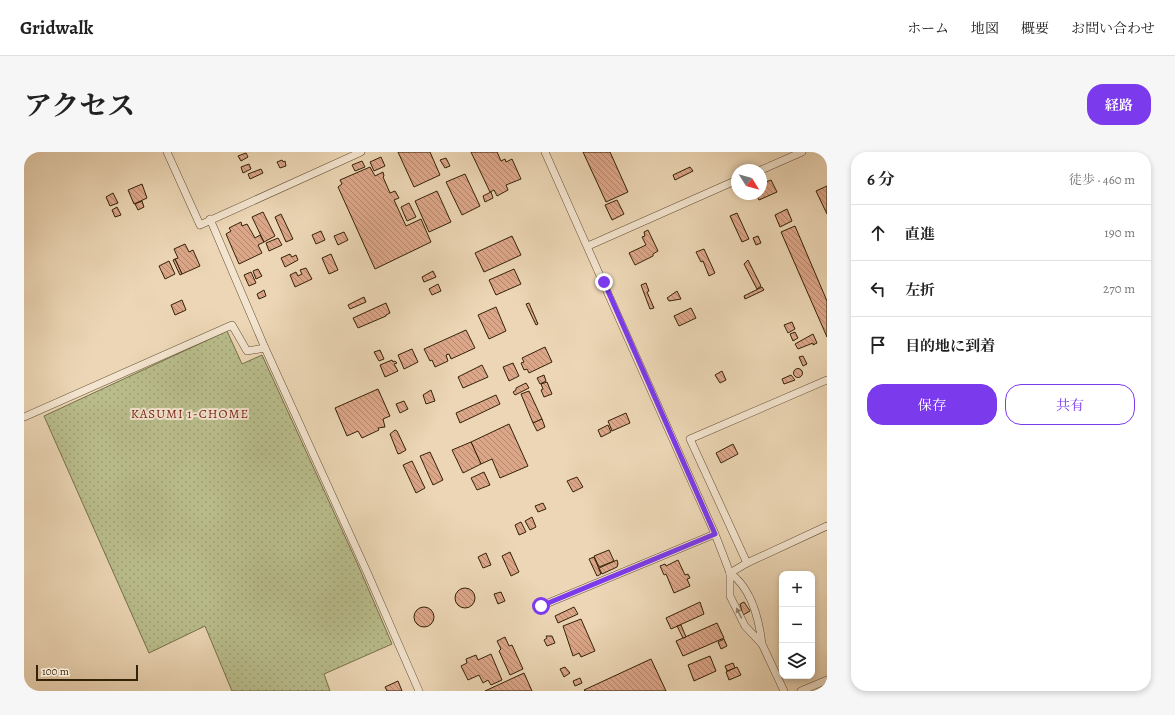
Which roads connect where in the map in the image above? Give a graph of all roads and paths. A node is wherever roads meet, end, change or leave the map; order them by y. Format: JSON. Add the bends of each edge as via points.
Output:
{"nodes":[{"id":1,"x":167,"y":152,"type":"edge"},
{"id":2,"x":360,"y":152,"type":"edge"},
{"id":3,"x":545,"y":152,"type":"edge"},
{"id":4,"x":802,"y":152,"type":"edge"},
{"id":5,"x":767,"y":167,"type":"edge"},
{"id":6,"x":731,"y":183,"type":"edge"},
{"id":7,"x":210,"y":219,"type":"junction"},
{"id":8,"x":588,"y":246,"type":"junction"},
{"id":9,"x":265,"y":348,"type":"junction"},
{"id":10,"x":827,"y":380,"type":"edge"},
{"id":11,"x":24,"y":417,"type":"edge"},
{"id":12,"x":827,"y":526,"type":"edge"},
{"id":13,"x":715,"y":534,"type":"junction"},
{"id":14,"x":747,"y":563,"type":"junction"},
{"id":15,"x":730,"y":573,"type":"junction"},
{"id":16,"x":541,"y":606,"type":"dead end"},
{"id":17,"x":762,"y":644,"type":"junction"},
{"id":18,"x":827,"y":680,"type":"edge"},
{"id":19,"x":419,"y":691,"type":"edge"},
{"id":20,"x":784,"y":691,"type":"edge"},
{"id":21,"x":801,"y":691,"type":"edge"}],
"edges":[{"from":1,"to":7,"type":"street","via":[[200,225]]},
{"from":2,"to":7,"type":"street"},
{"from":3,"to":8,"type":"street"},
{"from":4,"to":5,"type":"street"},
{"from":6,"to":8,"type":"street"},
{"from":7,"to":9,"type":"street"},
{"from":8,"to":13,"type":"street"},
{"from":9,"to":11,"type":"street","via":[[247,351],[232,324]]},
{"from":9,"to":19,"type":"street"},
{"from":10,"to":14,"type":"street","via":[[690,439]]},
{"from":12,"to":14,"type":"street"},
{"from":13,"to":15,"type":"street"},
{"from":13,"to":16,"type":"street"},
{"from":14,"to":15,"type":"street"},
{"from":15,"to":17,"type":"street","via":[[740,580],[759,622]]},
{"from":17,"to":15,"type":"street","one_way":true,"via":[[745,626],[730,596]]},
{"from":17,"to":20,"type":"street"},
{"from":18,"to":21,"type":"street"}]}
